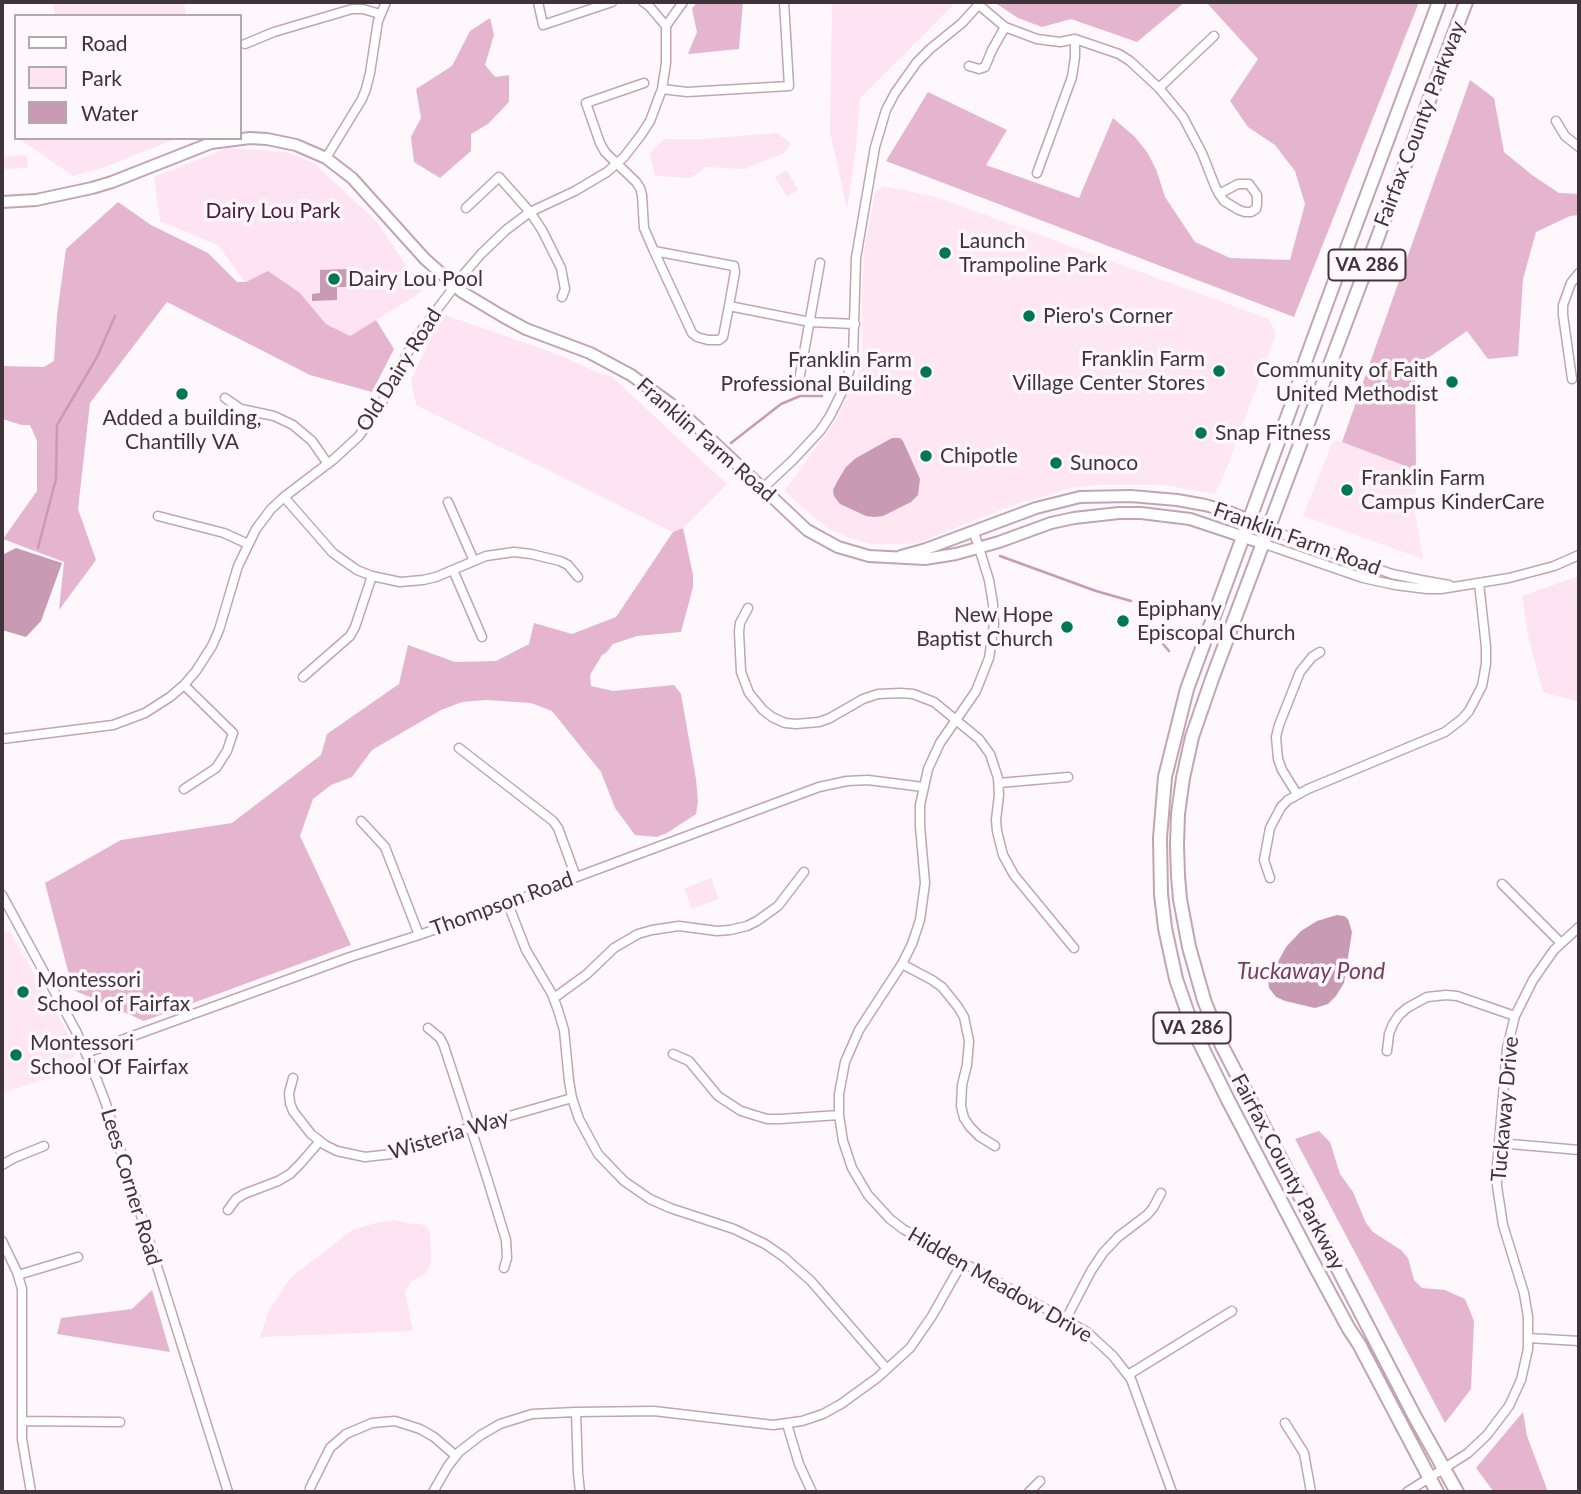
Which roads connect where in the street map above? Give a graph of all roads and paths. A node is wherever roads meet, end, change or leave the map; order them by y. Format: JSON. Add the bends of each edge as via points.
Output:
{"nodes":[{"id":1,"x":386,"y":2,"type":"edge"},
{"id":2,"x":538,"y":2,"type":"edge"},
{"id":3,"x":643,"y":2,"type":"edge"},
{"id":4,"x":683,"y":2,"type":"edge"},
{"id":5,"x":784,"y":2,"type":"edge"},
{"id":6,"x":1439,"y":2,"type":"edge"},
{"id":7,"x":1466,"y":2,"type":"edge"},
{"id":8,"x":607,"y":3,"type":"edge"},
{"id":9,"x":980,"y":4,"type":"edge"},
{"id":10,"x":380,"y":14,"type":"junction"},
{"id":11,"x":666,"y":26,"type":"junction"},
{"id":12,"x":1005,"y":26,"type":"junction"},
{"id":13,"x":1214,"y":36,"type":"dead end"},
{"id":14,"x":1075,"y":39,"type":"junction"},
{"id":15,"x":245,"y":44,"type":"dead end"},
{"id":16,"x":969,"y":66,"type":"dead end"},
{"id":17,"x":644,"y":83,"type":"dead end"},
{"id":18,"x":1159,"y":88,"type":"junction"},
{"id":19,"x":662,"y":89,"type":"junction"},
{"id":20,"x":1556,"y":121,"type":"dead end"},
{"id":21,"x":242,"y":138,"type":"edge"},
{"id":22,"x":228,"y":140,"type":"edge"},
{"id":23,"x":1579,"y":147,"type":"edge"},
{"id":24,"x":326,"y":158,"type":"junction"},
{"id":25,"x":616,"y":165,"type":"junction"},
{"id":26,"x":1037,"y":173,"type":"dead end"},
{"id":27,"x":1219,"y":194,"type":"junction"},
{"id":28,"x":2,"y":202,"type":"edge"},
{"id":29,"x":466,"y":208,"type":"dead end"},
{"id":30,"x":530,"y":212,"type":"junction"},
{"id":31,"x":654,"y":251,"type":"junction"},
{"id":32,"x":820,"y":263,"type":"dead end"},
{"id":33,"x":1579,"y":273,"type":"edge"},
{"id":34,"x":455,"y":285,"type":"junction"},
{"id":35,"x":562,"y":298,"type":"dead end"},
{"id":36,"x":729,"y":306,"type":"junction"},
{"id":37,"x":810,"y":322,"type":"junction"},
{"id":38,"x":855,"y":324,"type":"junction"},
{"id":39,"x":800,"y":375,"type":"dead end"},
{"id":40,"x":1572,"y":379,"type":"dead end"},
{"id":41,"x":225,"y":398,"type":"dead end"},
{"id":42,"x":328,"y":464,"type":"junction"},
{"id":43,"x":764,"y":488,"type":"junction"},
{"id":44,"x":284,"y":496,"type":"junction"},
{"id":45,"x":448,"y":502,"type":"dead end"},
{"id":46,"x":158,"y":516,"type":"dead end"},
{"id":47,"x":1250,"y":520,"type":"junction"},
{"id":48,"x":1268,"y":528,"type":"junction"},
{"id":49,"x":974,"y":532,"type":"junction"},
{"id":50,"x":1244,"y":536,"type":"junction"},
{"id":51,"x":1262,"y":542,"type":"junction"},
{"id":52,"x":248,"y":544,"type":"junction"},
{"id":53,"x":979,"y":547,"type":"junction"},
{"id":54,"x":1579,"y":555,"type":"edge"},
{"id":55,"x":895,"y":558,"type":"junction"},
{"id":56,"x":474,"y":561,"type":"junction"},
{"id":57,"x":453,"y":570,"type":"junction"},
{"id":58,"x":372,"y":576,"type":"junction"},
{"id":59,"x":578,"y":577,"type":"dead end"},
{"id":60,"x":1479,"y":583,"type":"junction"},
{"id":61,"x":1455,"y":586,"type":"junction"},
{"id":62,"x":748,"y":608,"type":"dead end"},
{"id":63,"x":482,"y":637,"type":"dead end"},
{"id":64,"x":1320,"y":652,"type":"dead end"},
{"id":65,"x":303,"y":677,"type":"dead end"},
{"id":66,"x":184,"y":685,"type":"junction"},
{"id":67,"x":955,"y":719,"type":"junction"},
{"id":68,"x":2,"y":739,"type":"edge"},
{"id":69,"x":459,"y":748,"type":"dead end"},
{"id":70,"x":1068,"y":777,"type":"dead end"},
{"id":71,"x":999,"y":783,"type":"junction"},
{"id":72,"x":923,"y":787,"type":"junction"},
{"id":73,"x":184,"y":789,"type":"dead end"},
{"id":74,"x":1297,"y":794,"type":"junction"},
{"id":75,"x":361,"y":821,"type":"dead end"},
{"id":76,"x":804,"y":872,"type":"dead end"},
{"id":77,"x":576,"y":877,"type":"junction"},
{"id":78,"x":1270,"y":878,"type":"dead end"},
{"id":79,"x":1502,"y":884,"type":"dead end"},
{"id":80,"x":2,"y":895,"type":"edge"},
{"id":81,"x":508,"y":904,"type":"junction"},
{"id":82,"x":1579,"y":927,"type":"edge"},
{"id":83,"x":419,"y":935,"type":"junction"},
{"id":84,"x":1561,"y":943,"type":"junction"},
{"id":85,"x":1074,"y":948,"type":"dead end"},
{"id":86,"x":902,"y":964,"type":"junction"},
{"id":87,"x":554,"y":998,"type":"junction"},
{"id":88,"x":1516,"y":1016,"type":"junction"},
{"id":89,"x":428,"y":1028,"type":"dead end"},
{"id":90,"x":1387,"y":1051,"type":"dead end"},
{"id":91,"x":86,"y":1054,"type":"junction"},
{"id":92,"x":673,"y":1054,"type":"dead end"},
{"id":93,"x":293,"y":1078,"type":"dead end"},
{"id":94,"x":572,"y":1098,"type":"junction"},
{"id":95,"x":839,"y":1115,"type":"junction"},
{"id":96,"x":471,"y":1126,"type":"junction"},
{"id":97,"x":320,"y":1141,"type":"junction"},
{"id":98,"x":1499,"y":1143,"type":"junction"},
{"id":99,"x":44,"y":1146,"type":"dead end"},
{"id":100,"x":995,"y":1146,"type":"dead end"},
{"id":101,"x":1579,"y":1150,"type":"edge"},
{"id":102,"x":2,"y":1164,"type":"edge"},
{"id":103,"x":1161,"y":1193,"type":"dead end"},
{"id":104,"x":228,"y":1210,"type":"dead end"},
{"id":105,"x":2,"y":1241,"type":"edge"},
{"id":106,"x":78,"y":1257,"type":"dead end"},
{"id":107,"x":962,"y":1262,"type":"junction"},
{"id":108,"x":503,"y":1268,"type":"dead end"},
{"id":109,"x":18,"y":1275,"type":"junction"},
{"id":110,"x":1232,"y":1311,"type":"dead end"},
{"id":111,"x":1066,"y":1320,"type":"junction"},
{"id":112,"x":1528,"y":1338,"type":"junction"},
{"id":113,"x":1579,"y":1341,"type":"edge"},
{"id":114,"x":887,"y":1369,"type":"junction"},
{"id":115,"x":1128,"y":1375,"type":"junction"},
{"id":116,"x":576,"y":1412,"type":"junction"},
{"id":117,"x":22,"y":1421,"type":"junction"},
{"id":118,"x":120,"y":1422,"type":"dead end"},
{"id":119,"x":1285,"y":1423,"type":"dead end"},
{"id":120,"x":787,"y":1424,"type":"junction"},
{"id":121,"x":456,"y":1456,"type":"junction"},
{"id":122,"x":1443,"y":1469,"type":"junction"},
{"id":123,"x":1429,"y":1478,"type":"junction"},
{"id":124,"x":1040,"y":1481,"type":"dead end"},
{"id":125,"x":310,"y":1488,"type":"dead end"},
{"id":126,"x":30,"y":1492,"type":"edge"},
{"id":127,"x":228,"y":1492,"type":"edge"},
{"id":128,"x":433,"y":1492,"type":"edge"},
{"id":129,"x":580,"y":1492,"type":"edge"},
{"id":130,"x":812,"y":1492,"type":"edge"},
{"id":131,"x":1029,"y":1492,"type":"edge"},
{"id":132,"x":1172,"y":1492,"type":"edge"},
{"id":133,"x":1311,"y":1492,"type":"edge"},
{"id":134,"x":1407,"y":1492,"type":"edge"},
{"id":135,"x":1437,"y":1492,"type":"edge"},
{"id":136,"x":1457,"y":1492,"type":"edge"}],
"edges":[{"from":1,"to":10,"type":"street"},
{"from":2,"to":8,"type":"street","via":[[543,25]]},
{"from":3,"to":11,"type":"street"},
{"from":4,"to":11,"type":"street"},
{"from":5,"to":19,"type":"street","via":[[789,86],[687,92]]},
{"from":6,"to":47,"type":"highway","name":"Fairfax County Parkway","number":"VA 286"},
{"from":7,"to":48,"type":"highway","name":"Fairfax County Parkway","number":"VA 286"},
{"from":9,"to":12,"type":"street"},
{"from":9,"to":38,"type":"street","via":[[917,62],[886,110],[856,258]]},
{"from":10,"to":15,"type":"street","via":[[352,9]]},
{"from":10,"to":24,"type":"street","via":[[366,89]]},
{"from":11,"to":19,"type":"street","name":"Old Dairy Road"},
{"from":12,"to":14,"type":"street","via":[[1049,42]]},
{"from":12,"to":16,"type":"street","via":[[985,67]]},
{"from":13,"to":18,"type":"street"},
{"from":14,"to":18,"type":"street","via":[[1119,54]]},
{"from":14,"to":26,"type":"street","via":[[1072,77]]},
{"from":17,"to":25,"type":"street","via":[[586,103],[600,143]]},
{"from":18,"to":27,"type":"street","via":[[1189,126]]},
{"from":19,"to":25,"type":"street","name":"Old Dairy Road","via":[[650,121]]},
{"from":20,"to":23,"type":"street"},
{"from":21,"to":24,"type":"main road","name":"Franklin Farm Road","via":[[279,141]]},
{"from":22,"to":28,"type":"main road","name":"Franklin Farm Road","via":[[191,149],[92,188]]},
{"from":24,"to":34,"type":"main road","name":"Franklin Farm Road","via":[[352,178],[425,259]]},
{"from":25,"to":30,"type":"street","name":"Old Dairy Road"},
{"from":25,"to":31,"type":"street","via":[[640,188],[644,228]]},
{"from":27,"to":27,"type":"street","via":[[1239,211],[1256,209],[1256,195],[1249,184]]},
{"from":29,"to":30,"type":"street","via":[[499,177]]},
{"from":30,"to":34,"type":"street","name":"Old Dairy Road","via":[[491,244]]},
{"from":30,"to":35,"type":"street","via":[[561,268]]},
{"from":31,"to":36,"type":"street","via":[[734,266]]},
{"from":31,"to":36,"type":"street","via":[[697,337],[723,337]]},
{"from":32,"to":37,"type":"street"},
{"from":33,"to":40,"type":"street","via":[[1563,305]]},
{"from":34,"to":42,"type":"street","name":"Old Dairy Road","via":[[415,339],[370,422]]},
{"from":34,"to":43,"type":"main road","name":"Franklin Farm Road","via":[[526,328],[631,374],[675,407]]},
{"from":36,"to":37,"type":"street"},
{"from":37,"to":38,"type":"street"},
{"from":37,"to":39,"type":"street"},
{"from":38,"to":43,"type":"street","via":[[851,368],[838,402],[820,431]]},
{"from":41,"to":42,"type":"street","via":[[241,409],[293,425]]},
{"from":42,"to":44,"type":"street","name":"Old Dairy Road"},
{"from":43,"to":55,"type":"main road","name":"Franklin Farm Road","via":[[807,530],[825,541],[855,553]]},
{"from":44,"to":52,"type":"street","name":"Old Dairy Road"},
{"from":44,"to":58,"type":"street","via":[[332,553]]},
{"from":45,"to":56,"type":"street"},
{"from":46,"to":52,"type":"street"},
{"from":47,"to":48,"type":"main road","name":"Franklin Farm Road"},
{"from":47,"to":49,"type":"main road","name":"Franklin Farm Road","via":[[1177,500],[1080,497]]},
{"from":47,"to":50,"type":"highway","name":"Fairfax County Parkway","number":"VA 286"},
{"from":48,"to":51,"type":"highway","name":"Fairfax County Parkway","number":"VA 286"},
{"from":48,"to":61,"type":"street","name":"Franklin Farm Road","via":[[1392,574]]},
{"from":49,"to":53,"type":"street","name":"Hidden Meadow Drive"},
{"from":49,"to":55,"type":"main road","name":"Franklin Farm Road"},
{"from":50,"to":51,"type":"main road","name":"Franklin Farm Road"},
{"from":50,"to":53,"type":"main road","name":"Franklin Farm Road","via":[[1183,518],[1119,513],[1051,523]]},
{"from":50,"to":123,"type":"highway","name":"Fairfax County Parkway","number":"VA 286","via":[[1186,689],[1167,767],[1160,838],[1165,928],[1181,997],[1201,1048]]},
{"from":51,"to":61,"type":"street","name":"Franklin Farm Road","via":[[1376,581],[1427,589]]},
{"from":51,"to":122,"type":"highway","name":"Fairfax County Parkway","number":"VA 286","via":[[1192,737],[1183,778],[1178,876],[1185,925],[1200,987],[1222,1046]]},
{"from":52,"to":66,"type":"street","name":"Old Dairy Road","via":[[212,646]]},
{"from":53,"to":55,"type":"main road","name":"Franklin Farm Road","via":[[925,559]]},
{"from":53,"to":67,"type":"street","name":"Hidden Meadow Drive","via":[[993,604],[992,641],[976,691]]},
{"from":54,"to":60,"type":"street","name":"Franklin Farm Road","via":[[1531,573]]},
{"from":56,"to":57,"type":"street"},
{"from":56,"to":59,"type":"street","via":[[500,553],[531,554],[560,561]]},
{"from":57,"to":58,"type":"street","via":[[410,582]]},
{"from":57,"to":63,"type":"street"},
{"from":58,"to":65,"type":"street","via":[[350,636]]},
{"from":60,"to":61,"type":"street","name":"Franklin Farm Road"},
{"from":60,"to":74,"type":"street","via":[[1486,664],[1482,686],[1469,711],[1446,732]]},
{"from":62,"to":67,"type":"street","via":[[739,632],[741,672],[755,702],[772,717],[785,723],[819,722],[863,699],[891,693],[926,698]]},
{"from":64,"to":74,"type":"street","via":[[1300,672],[1276,737],[1282,770]]},
{"from":66,"to":68,"type":"street","name":"Old Dairy Road","via":[[145,713],[113,725]]},
{"from":66,"to":73,"type":"street","via":[[233,733],[216,768]]},
{"from":67,"to":71,"type":"street","via":[[986,748]]},
{"from":67,"to":72,"type":"street","name":"Hidden Meadow Drive","via":[[932,759]]},
{"from":69,"to":77,"type":"street","via":[[553,821]]},
{"from":70,"to":71,"type":"street"},
{"from":71,"to":85,"type":"street","via":[[996,831],[1008,865]]},
{"from":72,"to":77,"type":"street","name":"Thompson Road","via":[[868,780],[819,788]]},
{"from":72,"to":86,"type":"street","name":"Hidden Meadow Drive","via":[[924,900]]},
{"from":74,"to":78,"type":"street","via":[[1280,807],[1270,828],[1264,860]]},
{"from":75,"to":83,"type":"street","via":[[385,846]]},
{"from":76,"to":87,"type":"street","via":[[778,906],[757,921],[730,930],[678,926],[638,934]]},
{"from":77,"to":81,"type":"street","name":"Thompson Road"},
{"from":79,"to":84,"type":"street"},
{"from":80,"to":91,"type":"street","name":"Lees Corner Road"},
{"from":81,"to":83,"type":"street","name":"Thompson Road"},
{"from":81,"to":87,"type":"street","via":[[526,950]]},
{"from":82,"to":84,"type":"street","name":"Tuckaway Drive"},
{"from":83,"to":91,"type":"street","name":"Thompson Road"},
{"from":84,"to":88,"type":"street","name":"Tuckaway Drive","via":[[1532,980]]},
{"from":86,"to":95,"type":"street","name":"Hidden Meadow Drive","via":[[851,1045],[841,1078]]},
{"from":86,"to":100,"type":"street","via":[[942,987],[958,1007],[969,1041],[960,1096],[964,1118]]},
{"from":87,"to":94,"type":"street","via":[[564,1030]]},
{"from":88,"to":90,"type":"street","via":[[1457,996],[1427,998],[1399,1016],[1389,1034]]},
{"from":88,"to":98,"type":"street","name":"Tuckaway Drive","via":[[1507,1048]]},
{"from":89,"to":96,"type":"street","via":[[444,1046]]},
{"from":91,"to":127,"type":"street","name":"Lees Corner Road","via":[[105,1101]]},
{"from":92,"to":95,"type":"street","via":[[689,1061],[718,1096],[741,1111],[767,1119]]},
{"from":93,"to":97,"type":"street","name":"Wisteria Way","via":[[289,1093],[293,1111]]},
{"from":94,"to":96,"type":"street","name":"Wisteria Way"},
{"from":94,"to":114,"type":"street","via":[[588,1139],[624,1181],[670,1208],[744,1233],[784,1258],[811,1281]]},
{"from":95,"to":107,"type":"street","name":"Hidden Meadow Drive","via":[[852,1168],[878,1207],[902,1229]]},
{"from":96,"to":97,"type":"street","name":"Wisteria Way","via":[[379,1157],[346,1154]]},
{"from":96,"to":108,"type":"street","via":[[506,1240]]},
{"from":97,"to":104,"type":"street","via":[[290,1174],[244,1194]]},
{"from":98,"to":101,"type":"street"},
{"from":98,"to":112,"type":"street","name":"Tuckaway Drive","via":[[1499,1208],[1524,1293]]},
{"from":99,"to":102,"type":"street"},
{"from":103,"to":111,"type":"street","via":[[1153,1208],[1103,1253]]},
{"from":105,"to":109,"type":"street"},
{"from":106,"to":109,"type":"street"},
{"from":107,"to":111,"type":"street","name":"Hidden Meadow Drive"},
{"from":107,"to":114,"type":"street","via":[[922,1332]]},
{"from":109,"to":117,"type":"street","via":[[22,1289]]},
{"from":110,"to":115,"type":"street"},
{"from":111,"to":115,"type":"street","name":"Hidden Meadow Drive","via":[[1101,1343]]},
{"from":112,"to":113,"type":"street"},
{"from":112,"to":122,"type":"street","name":"Tuckaway Drive","via":[[1521,1380],[1509,1406],[1476,1446]]},
{"from":114,"to":120,"type":"street","via":[[823,1414]]},
{"from":115,"to":132,"type":"street","name":"Hidden Meadow Drive"},
{"from":116,"to":120,"type":"street","via":[[654,1412]]},
{"from":116,"to":121,"type":"street","via":[[510,1420],[481,1435]]},
{"from":116,"to":129,"type":"street"},
{"from":117,"to":118,"type":"street"},
{"from":117,"to":126,"type":"street"},
{"from":119,"to":133,"type":"street","via":[[1304,1453]]},
{"from":120,"to":130,"type":"street"},
{"from":121,"to":125,"type":"street","via":[[420,1429],[395,1421],[372,1423],[346,1434],[330,1448]]},
{"from":121,"to":128,"type":"street"},
{"from":122,"to":123,"type":"street","name":"Tuckaway Drive"},
{"from":122,"to":136,"type":"highway","name":"Fairfax County Parkway","number":"VA 286"},
{"from":123,"to":134,"type":"street","name":"Tuckaway Drive"},
{"from":123,"to":135,"type":"highway","name":"Fairfax County Parkway","number":"VA 286"},
{"from":124,"to":131,"type":"street"}]}
